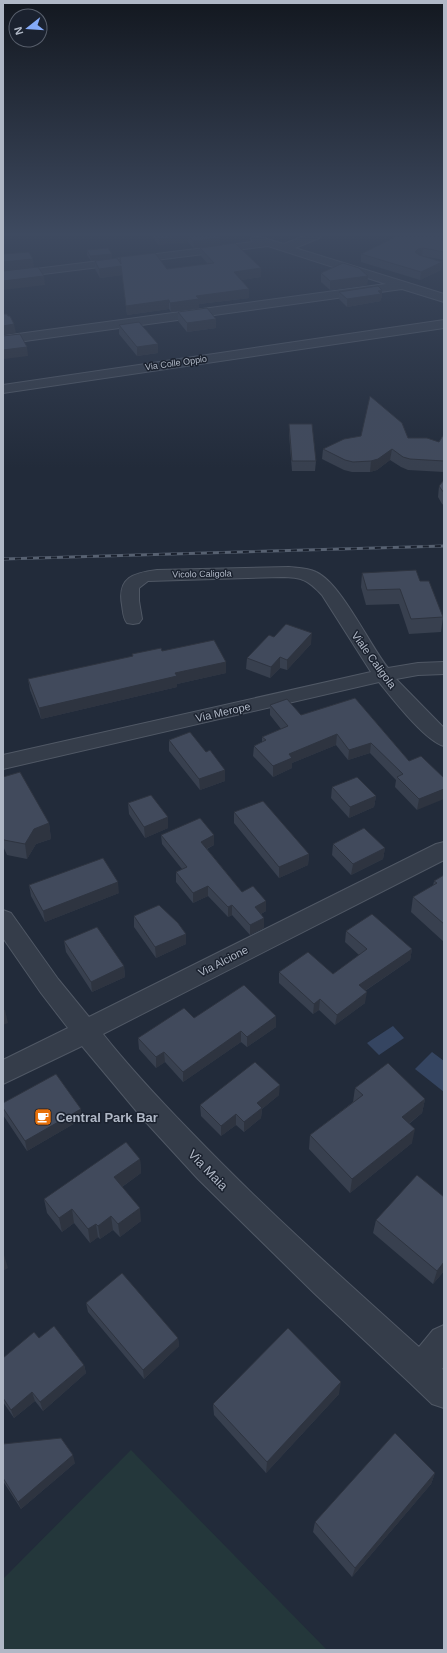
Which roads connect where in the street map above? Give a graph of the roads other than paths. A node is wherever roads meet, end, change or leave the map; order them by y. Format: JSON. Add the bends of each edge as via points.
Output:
{"nodes":[{"id":1,"x":198,"y":313,"type":"edge"},
{"id":2,"x":444,"y":324,"type":"edge"},
{"id":3,"x":3,"y":340,"type":"edge"},
{"id":4,"x":3,"y":389,"type":"edge"},
{"id":5,"x":311,"y":576,"type":"joint"},
{"id":6,"x":133,"y":619,"type":"dead end"},
{"id":7,"x":444,"y":668,"type":"edge"},
{"id":8,"x":384,"y":675,"type":"junction"},
{"id":9,"x":444,"y":739,"type":"edge"},
{"id":10,"x":3,"y":762,"type":"edge"},
{"id":11,"x":444,"y":850,"type":"edge"},
{"id":12,"x":3,"y":919,"type":"edge"},
{"id":13,"x":84,"y":1031,"type":"junction"},
{"id":14,"x":3,"y":1073,"type":"edge"},
{"id":15,"x":444,"y":1341,"type":"edge"},
{"id":16,"x":420,"y":1370,"type":"junction"},
{"id":17,"x":444,"y":1392,"type":"edge"}],
"edges":[{"from":1,"to":3,"type":"street"},
{"from":2,"to":4,"type":"street","name":"Via Colle Oppio"},
{"from":5,"to":6,"type":"street","name":"Vicolo Caligola","via":[[287,572],[142,577],[129,586]]},
{"from":5,"to":8,"type":"street","name":"Viale Caligola","via":[[328,590]]},
{"from":7,"to":8,"type":"street","name":"Via Merope"},
{"from":8,"to":9,"type":"street","name":"Viale Caligola"},
{"from":8,"to":10,"type":"street","name":"Via Merope"},
{"from":11,"to":13,"type":"street","name":"Via Alcione"},
{"from":12,"to":13,"type":"street","name":"Via Maia"},
{"from":13,"to":14,"type":"street","name":"Via Alcione"},
{"from":13,"to":16,"type":"street","name":"Via Maia","via":[[223,1185],[331,1290]]},
{"from":15,"to":16,"type":"street"},
{"from":16,"to":17,"type":"street","name":"Via Maia"}]}
